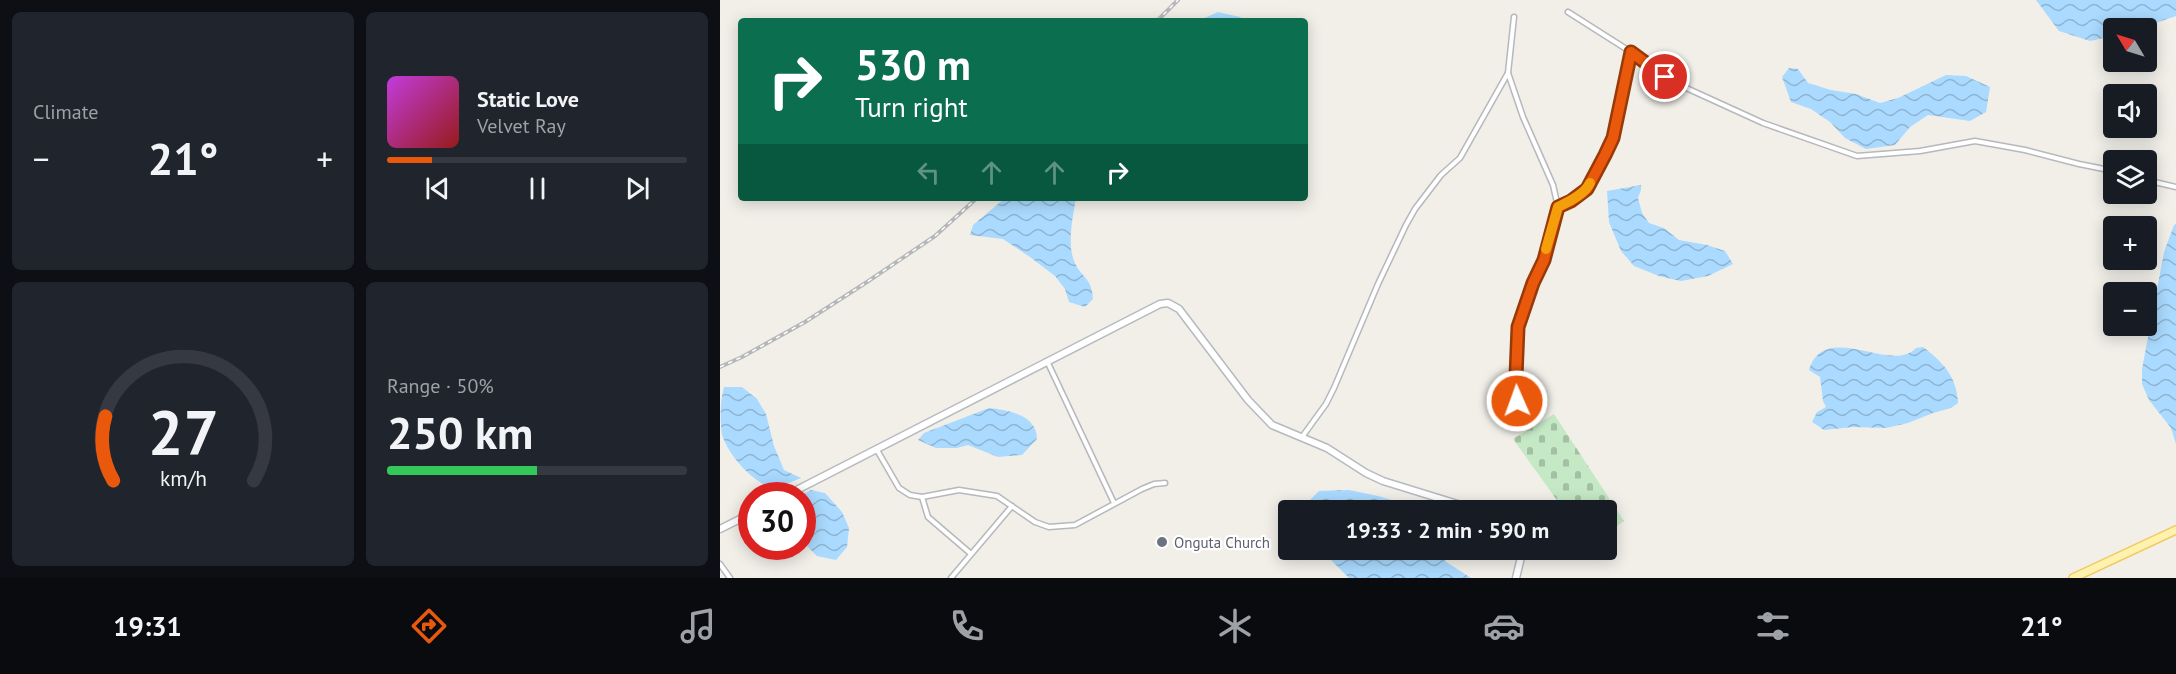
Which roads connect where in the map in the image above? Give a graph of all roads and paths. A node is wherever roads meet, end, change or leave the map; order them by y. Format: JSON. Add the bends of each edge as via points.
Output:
{"nodes":[{"id":1,"x":1568,"y":12,"type":"dead end"},
{"id":2,"x":1514,"y":17,"type":"dead end"},
{"id":3,"x":1631,"y":52,"type":"junction"},
{"id":4,"x":1508,"y":73,"type":"junction"},
{"id":5,"x":2103,"y":168,"type":"edge"},
{"id":6,"x":2157,"y":183,"type":"edge"},
{"id":7,"x":2176,"y":187,"type":"edge"},
{"id":8,"x":1558,"y":207,"type":"junction"},
{"id":9,"x":1047,"y":361,"type":"junction"},
{"id":10,"x":1517,"y":401,"type":"dead end"},
{"id":11,"x":1301,"y":437,"type":"junction"},
{"id":12,"x":877,"y":450,"type":"junction"},
{"id":13,"x":813,"y":482,"type":"edge"},
{"id":14,"x":1166,"y":483,"type":"dead end"},
{"id":15,"x":922,"y":497,"type":"junction"},
{"id":16,"x":1445,"y":500,"type":"edge"},
{"id":17,"x":1114,"y":503,"type":"junction"},
{"id":18,"x":1012,"y":506,"type":"junction"},
{"id":19,"x":738,"y":520,"type":"edge"},
{"id":20,"x":720,"y":529,"type":"edge"},
{"id":21,"x":2176,"y":530,"type":"edge"},
{"id":22,"x":970,"y":553,"type":"junction"},
{"id":23,"x":1520,"y":560,"type":"edge"},
{"id":24,"x":720,"y":564,"type":"edge"},
{"id":25,"x":730,"y":578,"type":"edge"},
{"id":26,"x":951,"y":578,"type":"edge"},
{"id":27,"x":1516,"y":578,"type":"edge"},
{"id":28,"x":2073,"y":578,"type":"edge"}],
"edges":[{"from":1,"to":3,"type":"street"},
{"from":2,"to":4,"type":"street"},
{"from":3,"to":5,"type":"street","via":[[1671,81],[1727,107],[1857,156],[1975,141]]},
{"from":3,"to":8,"type":"street","via":[[1615,130],[1605,155],[1587,189]]},
{"from":4,"to":8,"type":"street","via":[[1553,185]]},
{"from":4,"to":11,"type":"street","via":[[1460,158],[1415,209],[1326,404]]},
{"from":6,"to":7,"type":"street"},
{"from":8,"to":10,"type":"street","via":[[1544,260],[1518,327]]},
{"from":9,"to":11,"type":"street","via":[[1160,304],[1173,305],[1265,418]]},
{"from":9,"to":12,"type":"street"},
{"from":9,"to":17,"type":"street"},
{"from":11,"to":16,"type":"street","via":[[1383,481]]},
{"from":12,"to":13,"type":"street"},
{"from":12,"to":15,"type":"street","via":[[899,488]]},
{"from":14,"to":17,"type":"street","via":[[1148,486]]},
{"from":15,"to":18,"type":"street","via":[[959,490],[980,492],[997,496]]},
{"from":15,"to":22,"type":"street","via":[[928,517]]},
{"from":17,"to":18,"type":"street","via":[[1075,525],[1064,526],[1035,522]]},
{"from":18,"to":22,"type":"street"},
{"from":19,"to":20,"type":"street"},
{"from":21,"to":28,"type":"main road"},
{"from":22,"to":26,"type":"street"},
{"from":23,"to":27,"type":"street"},
{"from":24,"to":25,"type":"street"}]}
